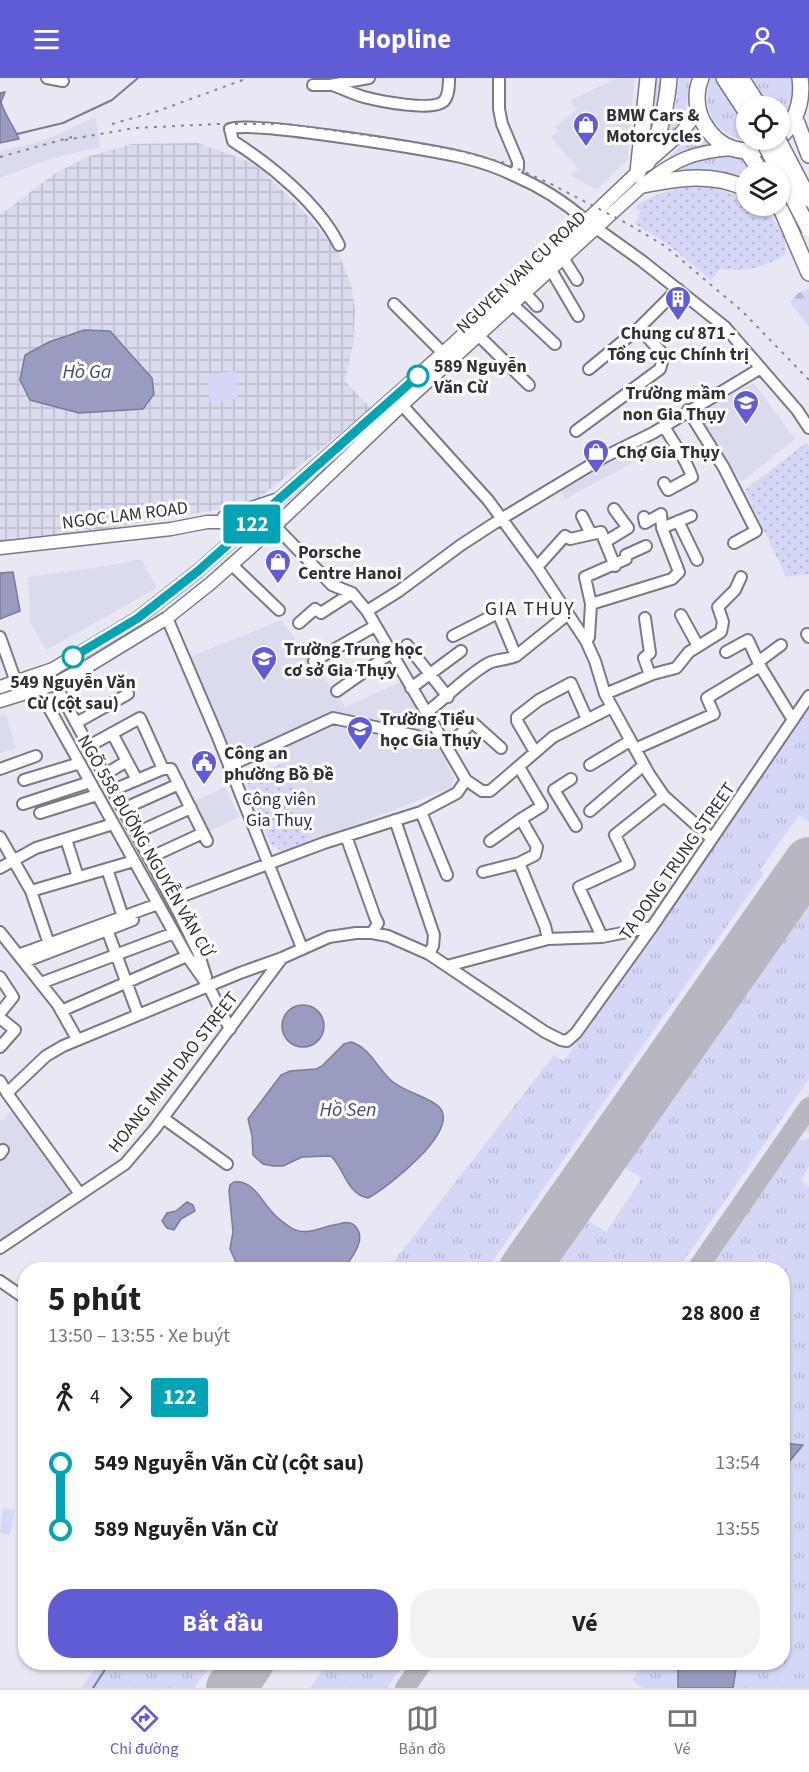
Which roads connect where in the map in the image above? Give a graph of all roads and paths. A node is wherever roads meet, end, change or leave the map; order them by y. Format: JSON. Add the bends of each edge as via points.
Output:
{"nodes":[{"id":1,"x":47,"y":78,"type":"edge"},
{"id":2,"x":369,"y":78,"type":"edge"},
{"id":3,"x":449,"y":78,"type":"edge"},
{"id":4,"x":499,"y":78,"type":"edge"},
{"id":5,"x":641,"y":78,"type":"edge"},
{"id":6,"x":648,"y":78,"type":"edge"},
{"id":7,"x":669,"y":78,"type":"edge"},
{"id":8,"x":701,"y":78,"type":"edge"},
{"id":9,"x":724,"y":78,"type":"edge"},
{"id":10,"x":741,"y":78,"type":"edge"},
{"id":11,"x":63,"y":81,"type":"dead end"},
{"id":12,"x":803,"y":82,"type":"edge"},
{"id":13,"x":313,"y":85,"type":"dead end"},
{"id":14,"x":333,"y":85,"type":"junction"},
{"id":15,"x":736,"y":96,"type":"edge"},
{"id":16,"x":753,"y":96,"type":"edge"},
{"id":17,"x":698,"y":107,"type":"junction"},
{"id":18,"x":797,"y":123,"type":"junction"},
{"id":19,"x":790,"y":132,"type":"edge"},
{"id":20,"x":736,"y":148,"type":"edge"},
{"id":21,"x":736,"y":150,"type":"edge"},
{"id":22,"x":741,"y":150,"type":"edge"},
{"id":23,"x":768,"y":150,"type":"edge"},
{"id":24,"x":783,"y":150,"type":"edge"},
{"id":25,"x":809,"y":154,"type":"edge"},
{"id":26,"x":752,"y":162,"type":"edge"},
{"id":27,"x":642,"y":170,"type":"junction"},
{"id":28,"x":513,"y":175,"type":"junction"},
{"id":29,"x":736,"y":185,"type":"edge"},
{"id":30,"x":809,"y":199,"type":"edge"},
{"id":31,"x":809,"y":207,"type":"edge"},
{"id":32,"x":781,"y":216,"type":"edge"},
{"id":33,"x":784,"y":216,"type":"edge"},
{"id":34,"x":787,"y":223,"type":"junction"},
{"id":35,"x":591,"y":225,"type":"junction"},
{"id":36,"x":809,"y":229,"type":"edge"},
{"id":37,"x":794,"y":240,"type":"junction"},
{"id":38,"x":339,"y":245,"type":"dead end"},
{"id":39,"x":563,"y":258,"type":"junction"},
{"id":40,"x":550,"y":270,"type":"junction"},
{"id":41,"x":809,"y":273,"type":"edge"},
{"id":42,"x":577,"y":280,"type":"dead end"},
{"id":43,"x":678,"y":289,"type":"junction"},
{"id":44,"x":525,"y":293,"type":"junction"},
{"id":45,"x":394,"y":304,"type":"dead end"},
{"id":46,"x":512,"y":304,"type":"junction"},
{"id":47,"x":537,"y":306,"type":"dead end"},
{"id":48,"x":578,"y":316,"type":"dead end"},
{"id":49,"x":639,"y":328,"type":"junction"},
{"id":50,"x":479,"y":336,"type":"junction"},
{"id":51,"x":555,"y":344,"type":"dead end"},
{"id":52,"x":443,"y":353,"type":"junction"},
{"id":53,"x":761,"y":368,"type":"junction"},
{"id":54,"x":589,"y":369,"type":"dead end"},
{"id":55,"x":529,"y":385,"type":"dead end"},
{"id":56,"x":402,"y":405,"type":"junction"},
{"id":57,"x":688,"y":410,"type":"junction"},
{"id":58,"x":664,"y":426,"type":"junction"},
{"id":59,"x":809,"y":428,"type":"edge"},
{"id":60,"x":576,"y":431,"type":"dead end"},
{"id":61,"x":664,"y":483,"type":"dead end"},
{"id":62,"x":280,"y":499,"type":"junction"},
{"id":63,"x":614,"y":509,"type":"dead end"},
{"id":64,"x":582,"y":516,"type":"dead end"},
{"id":65,"x":691,"y":516,"type":"dead end"},
{"id":66,"x":644,"y":517,"type":"dead end"},
{"id":67,"x":501,"y":519,"type":"junction"},
{"id":68,"x":678,"y":521,"type":"junction"},
{"id":69,"x":207,"y":522,"type":"junction"},
{"id":70,"x":254,"y":522,"type":"junction"},
{"id":71,"x":662,"y":528,"type":"junction"},
{"id":72,"x":271,"y":530,"type":"junction"},
{"id":73,"x":591,"y":534,"type":"junction"},
{"id":74,"x":605,"y":542,"type":"junction"},
{"id":75,"x":734,"y":543,"type":"dead end"},
{"id":76,"x":646,"y":546,"type":"dead end"},
{"id":77,"x":0,"y":548,"type":"edge"},
{"id":78,"x":696,"y":560,"type":"dead end"},
{"id":79,"x":232,"y":565,"type":"junction"},
{"id":80,"x":615,"y":566,"type":"junction"},
{"id":81,"x":537,"y":567,"type":"junction"},
{"id":82,"x":741,"y":577,"type":"dead end"},
{"id":83,"x":352,"y":593,"type":"junction"},
{"id":84,"x":591,"y":604,"type":"junction"},
{"id":85,"x":279,"y":610,"type":"dead end"},
{"id":86,"x":367,"y":611,"type":"junction"},
{"id":87,"x":568,"y":614,"type":"junction"},
{"id":88,"x":681,"y":615,"type":"dead end"},
{"id":89,"x":167,"y":618,"type":"junction"},
{"id":90,"x":645,"y":618,"type":"dead end"},
{"id":91,"x":299,"y":623,"type":"dead end"},
{"id":92,"x":375,"y":626,"type":"junction"},
{"id":93,"x":453,"y":636,"type":"dead end"},
{"id":94,"x":0,"y":638,"type":"edge"},
{"id":95,"x":586,"y":642,"type":"junction"},
{"id":96,"x":407,"y":645,"type":"dead end"},
{"id":97,"x":781,"y":645,"type":"dead end"},
{"id":98,"x":699,"y":646,"type":"junction"},
{"id":99,"x":461,"y":651,"type":"dead end"},
{"id":100,"x":726,"y":652,"type":"dead end"},
{"id":101,"x":391,"y":653,"type":"junction"},
{"id":102,"x":516,"y":656,"type":"junction"},
{"id":103,"x":314,"y":661,"type":"dead end"},
{"id":104,"x":759,"y":664,"type":"junction"},
{"id":105,"x":430,"y":675,"type":"junction"},
{"id":106,"x":650,"y":675,"type":"junction"},
{"id":107,"x":16,"y":682,"type":"junction"},
{"id":108,"x":55,"y":684,"type":"junction"},
{"id":109,"x":0,"y":687,"type":"edge"},
{"id":110,"x":411,"y":688,"type":"junction"},
{"id":111,"x":39,"y":690,"type":"junction"},
{"id":112,"x":337,"y":691,"type":"dead end"},
{"id":113,"x":128,"y":694,"type":"dead end"},
{"id":114,"x":605,"y":694,"type":"junction"},
{"id":115,"x":809,"y":696,"type":"edge"},
{"id":116,"x":448,"y":697,"type":"junction"},
{"id":117,"x":0,"y":701,"type":"edge"},
{"id":118,"x":612,"y":707,"type":"junction"},
{"id":119,"x":426,"y":713,"type":"junction"},
{"id":120,"x":587,"y":719,"type":"junction"},
{"id":121,"x":793,"y":720,"type":"junction"},
{"id":122,"x":76,"y":723,"type":"junction"},
{"id":123,"x":112,"y":733,"type":"junction"},
{"id":124,"x":417,"y":736,"type":"dead end"},
{"id":125,"x":632,"y":745,"type":"junction"},
{"id":126,"x":89,"y":746,"type":"junction"},
{"id":127,"x":448,"y":747,"type":"junction"},
{"id":128,"x":501,"y":748,"type":"dead end"},
{"id":129,"x":535,"y":752,"type":"junction"},
{"id":130,"x":36,"y":756,"type":"dead end"},
{"id":131,"x":127,"y":761,"type":"junction"},
{"id":132,"x":80,"y":763,"type":"junction"},
{"id":133,"x":590,"y":765,"type":"dead end"},
{"id":134,"x":644,"y":765,"type":"junction"},
{"id":135,"x":230,"y":766,"type":"junction"},
{"id":136,"x":519,"y":767,"type":"junction"},
{"id":137,"x":163,"y":769,"type":"junction"},
{"id":138,"x":0,"y":770,"type":"edge"},
{"id":139,"x":104,"y":775,"type":"junction"},
{"id":140,"x":571,"y":779,"type":"dead end"},
{"id":141,"x":24,"y":780,"type":"dead end"},
{"id":142,"x":137,"y":780,"type":"junction"},
{"id":143,"x":466,"y":780,"type":"junction"},
{"id":144,"x":90,"y":782,"type":"junction"},
{"id":145,"x":179,"y":784,"type":"junction"},
{"id":146,"x":113,"y":790,"type":"junction"},
{"id":147,"x":97,"y":795,"type":"junction"},
{"id":148,"x":664,"y":796,"type":"junction"},
{"id":149,"x":558,"y":797,"type":"junction"},
{"id":150,"x":23,"y":804,"type":"dead end"},
{"id":151,"x":542,"y":806,"type":"junction"},
{"id":152,"x":191,"y":808,"type":"junction"},
{"id":153,"x":123,"y":809,"type":"junction"},
{"id":154,"x":590,"y":811,"type":"dead end"},
{"id":155,"x":421,"y":812,"type":"junction"},
{"id":156,"x":40,"y":813,"type":"dead end"},
{"id":157,"x":521,"y":819,"type":"junction"},
{"id":158,"x":395,"y":820,"type":"junction"},
{"id":159,"x":113,"y":824,"type":"junction"},
{"id":160,"x":576,"y":826,"type":"dead end"},
{"id":161,"x":136,"y":833,"type":"junction"},
{"id":162,"x":346,"y":836,"type":"junction"},
{"id":163,"x":0,"y":837,"type":"edge"},
{"id":164,"x":66,"y":839,"type":"junction"},
{"id":165,"x":712,"y":839,"type":"junction"},
{"id":166,"x":490,"y":840,"type":"dead end"},
{"id":167,"x":149,"y":858,"type":"junction"},
{"id":168,"x":13,"y":861,"type":"junction"},
{"id":169,"x":134,"y":861,"type":"junction"},
{"id":170,"x":268,"y":863,"type":"junction"},
{"id":171,"x":519,"y":863,"type":"junction"},
{"id":172,"x":0,"y":868,"type":"edge"},
{"id":173,"x":106,"y":869,"type":"junction"},
{"id":174,"x":483,"y":872,"type":"dead end"},
{"id":175,"x":447,"y":875,"type":"dead end"},
{"id":176,"x":78,"y":878,"type":"junction"},
{"id":177,"x":31,"y":891,"type":"junction"},
{"id":178,"x":172,"y":900,"type":"junction"},
{"id":179,"x":160,"y":907,"type":"junction"},
{"id":180,"x":123,"y":916,"type":"junction"},
{"id":181,"x":106,"y":927,"type":"junction"},
{"id":182,"x":652,"y":927,"type":"junction"},
{"id":183,"x":0,"y":932,"type":"edge"},
{"id":184,"x":174,"y":933,"type":"junction"},
{"id":185,"x":372,"y":933,"type":"junction"},
{"id":186,"x":602,"y":937,"type":"junction"},
{"id":187,"x":548,"y":939,"type":"junction"},
{"id":188,"x":49,"y":944,"type":"junction"},
{"id":189,"x":302,"y":948,"type":"junction"},
{"id":190,"x":429,"y":954,"type":"junction"},
{"id":191,"x":117,"y":955,"type":"junction"},
{"id":192,"x":187,"y":957,"type":"junction"},
{"id":193,"x":282,"y":958,"type":"junction"},
{"id":194,"x":21,"y":959,"type":"junction"},
{"id":195,"x":447,"y":966,"type":"junction"},
{"id":196,"x":0,"y":977,"type":"edge"},
{"id":197,"x":127,"y":982,"type":"junction"},
{"id":198,"x":41,"y":983,"type":"junction"},
{"id":199,"x":209,"y":987,"type":"junction"},
{"id":200,"x":61,"y":1011,"type":"junction"},
{"id":201,"x":0,"y":1013,"type":"edge"},
{"id":202,"x":138,"y":1014,"type":"junction"},
{"id":203,"x":0,"y":1018,"type":"edge"},
{"id":204,"x":230,"y":1029,"type":"junction"},
{"id":205,"x":76,"y":1039,"type":"junction"},
{"id":206,"x":0,"y":1047,"type":"edge"},
{"id":207,"x":0,"y":1081,"type":"edge"},
{"id":208,"x":7,"y":1093,"type":"junction"},
{"id":209,"x":163,"y":1118,"type":"junction"},
{"id":210,"x":227,"y":1164,"type":"dead end"},
{"id":211,"x":80,"y":1194,"type":"junction"},
{"id":212,"x":0,"y":1248,"type":"edge"},
{"id":213,"x":0,"y":1281,"type":"edge"},
{"id":214,"x":18,"y":1293,"type":"edge"}],
"edges":[{"from":1,"to":11,"type":"street"},
{"from":2,"to":14,"type":"street"},
{"from":3,"to":14,"type":"street","via":[[444,101],[426,106],[365,98]]},
{"from":4,"to":28,"type":"street","via":[[499,109],[518,157]]},
{"from":5,"to":27,"type":"street","via":[[634,141]]},
{"from":6,"to":27,"type":"highway"},
{"from":7,"to":27,"type":"highway","via":[[662,127]]},
{"from":8,"to":17,"type":"highway"},
{"from":9,"to":15,"type":"highway"},
{"from":10,"to":16,"type":"highway"},
{"from":12,"to":18,"type":"highway","via":[[803,107]]},
{"from":13,"to":14,"type":"street"},
{"from":17,"to":20,"type":"highway","via":[[714,137]]},
{"from":17,"to":27,"type":"main road","name":"NGUYEN VAN CU ROAD","via":[[680,134]]},
{"from":18,"to":19,"type":"highway"},
{"from":18,"to":25,"type":"highway"},
{"from":21,"to":27,"type":"main road","name":"NGUYEN VAN CU ROAD","via":[[693,154],[659,173]]},
{"from":22,"to":26,"type":"highway"},
{"from":23,"to":36,"type":"highway","bridge":true},
{"from":24,"to":30,"type":"highway","bridge":true},
{"from":27,"to":29,"type":"highway","via":[[720,179]]},
{"from":27,"to":35,"type":"main road","name":"NGUYEN VAN CU ROAD"},
{"from":28,"to":35,"type":"street","via":[[556,199]]},
{"from":28,"to":38,"type":"street","via":[[459,157],[296,132],[230,129],[233,141],[291,185]]},
{"from":31,"to":37,"type":"highway","via":[[801,212]]},
{"from":32,"to":34,"type":"highway"},
{"from":33,"to":34,"type":"highway"},
{"from":34,"to":37,"type":"highway"},
{"from":35,"to":39,"type":"main road","name":"NGUYEN VAN CU ROAD"},
{"from":35,"to":43,"type":"street"},
{"from":35,"to":52,"type":"main road","name":"NGUYEN VAN CU ROAD"},
{"from":37,"to":41,"type":"highway"},
{"from":39,"to":40,"type":"main road","name":"NGUYEN VAN CU ROAD"},
{"from":39,"to":42,"type":"street"},
{"from":40,"to":44,"type":"main road","name":"NGUYEN VAN CU ROAD"},
{"from":40,"to":48,"type":"street"},
{"from":43,"to":49,"type":"street"},
{"from":43,"to":53,"type":"street","via":[[725,327]]},
{"from":44,"to":46,"type":"main road","name":"NGUYEN VAN CU ROAD"},
{"from":44,"to":47,"type":"street"},
{"from":45,"to":52,"type":"street"},
{"from":46,"to":50,"type":"main road","name":"NGUYEN VAN CU ROAD"},
{"from":46,"to":51,"type":"street"},
{"from":49,"to":54,"type":"street"},
{"from":49,"to":60,"type":"street","via":[[664,355],[660,369]]},
{"from":50,"to":55,"type":"street"},
{"from":50,"to":56,"type":"main road","name":"NGUYEN VAN CU ROAD"},
{"from":52,"to":62,"type":"main road","name":"NGUYEN VAN CU ROAD"},
{"from":53,"to":57,"type":"street"},
{"from":53,"to":59,"type":"street"},
{"from":56,"to":67,"type":"street"},
{"from":56,"to":72,"type":"main road","name":"NGUYEN VAN CU ROAD"},
{"from":57,"to":58,"type":"street"},
{"from":57,"to":75,"type":"street","via":[[756,531]]},
{"from":58,"to":61,"type":"street","via":[[687,461],[692,477],[668,490]]},
{"from":58,"to":67,"type":"street"},
{"from":62,"to":69,"type":"main road"},
{"from":62,"to":70,"type":"main road","name":"NGUYEN VAN CU ROAD"},
{"from":63,"to":74,"type":"street","via":[[628,528]]},
{"from":64,"to":73,"type":"street"},
{"from":65,"to":68,"type":"street"},
{"from":66,"to":71,"type":"street","via":[[645,523],[661,514]]},
{"from":67,"to":81,"type":"street"},
{"from":67,"to":86,"type":"street"},
{"from":68,"to":71,"type":"street"},
{"from":68,"to":78,"type":"street"},
{"from":69,"to":70,"type":"main road","name":"NGOC LAM ROAD"},
{"from":69,"to":77,"type":"main road","name":"NGOC LAM ROAD"},
{"from":70,"to":72,"type":"main road"},
{"from":70,"to":107,"type":"main road","name":"NGUYEN VAN CU ROAD","via":[[138,618],[53,669]]},
{"from":71,"to":84,"type":"street","via":[[679,572],[672,579]]},
{"from":72,"to":79,"type":"main road","name":"NGUYEN VAN CU ROAD"},
{"from":72,"to":83,"type":"street","via":[[332,585]]},
{"from":73,"to":74,"type":"street","via":[[601,532]]},
{"from":73,"to":81,"type":"street","via":[[570,539],[565,536]]},
{"from":74,"to":80,"type":"street"},
{"from":76,"to":80,"type":"street"},
{"from":79,"to":85,"type":"street"},
{"from":79,"to":89,"type":"main road","name":"NGUYEN VAN CU ROAD"},
{"from":80,"to":84,"type":"street","via":[[585,577]]},
{"from":81,"to":87,"type":"street"},
{"from":82,"to":98,"type":"street","via":[[735,590],[718,607],[723,622],[721,632]]},
{"from":83,"to":86,"type":"street"},
{"from":83,"to":91,"type":"street","via":[[321,613],[315,609]]},
{"from":84,"to":95,"type":"street"},
{"from":86,"to":92,"type":"street"},
{"from":87,"to":95,"type":"street"},
{"from":87,"to":102,"type":"street"},
{"from":88,"to":98,"type":"street"},
{"from":89,"to":108,"type":"main road","name":"NGUYEN VAN CU ROAD"},
{"from":89,"to":135,"type":"street"},
{"from":90,"to":106,"type":"street","via":[[651,653],[644,658]]},
{"from":92,"to":101,"type":"street"},
{"from":92,"to":103,"type":"street"},
{"from":93,"to":102,"type":"street","via":[[498,613]]},
{"from":94,"to":107,"type":"street"},
{"from":95,"to":114,"type":"street"},
{"from":96,"to":105,"type":"street"},
{"from":97,"to":104,"type":"street"},
{"from":98,"to":106,"type":"street","via":[[676,668]]},
{"from":99,"to":105,"type":"street"},
{"from":100,"to":104,"type":"street","via":[[748,640]]},
{"from":101,"to":110,"type":"street"},
{"from":101,"to":112,"type":"street"},
{"from":102,"to":116,"type":"street","via":[[491,662]]},
{"from":104,"to":121,"type":"street"},
{"from":104,"to":125,"type":"street","via":[[706,698],[714,714]]},
{"from":105,"to":110,"type":"street"},
{"from":105,"to":116,"type":"street"},
{"from":106,"to":114,"type":"street"},
{"from":107,"to":109,"type":"main road","name":"NGUYEN VAN CU ROAD"},
{"from":108,"to":111,"type":"main road","name":"NGUYEN VAN CU ROAD"},
{"from":108,"to":122,"type":"street"},
{"from":110,"to":119,"type":"street"},
{"from":111,"to":117,"type":"main road","name":"NGUYEN VAN CU ROAD"},
{"from":111,"to":132,"type":"street","name":"NGÕ 558 ĐƯỜNG NGUYỄN VĂN CỪ"},
{"from":113,"to":122,"type":"street"},
{"from":114,"to":118,"type":"street"},
{"from":115,"to":121,"type":"street","name":"TA DONG TRUNG STREET"},
{"from":116,"to":119,"type":"street"},
{"from":118,"to":120,"type":"street"},
{"from":118,"to":125,"type":"street"},
{"from":119,"to":127,"type":"street"},
{"from":120,"to":129,"type":"street","via":[[553,737]]},
{"from":120,"to":129,"type":"street","via":[[571,683],[539,700],[517,717]]},
{"from":121,"to":165,"type":"street","name":"TA DONG TRUNG STREET"},
{"from":122,"to":126,"type":"street"},
{"from":123,"to":126,"type":"street"},
{"from":123,"to":131,"type":"street"},
{"from":123,"to":137,"type":"street","via":[[140,718]]},
{"from":124,"to":135,"type":"street","via":[[333,718]]},
{"from":125,"to":133,"type":"street"},
{"from":125,"to":134,"type":"street"},
{"from":126,"to":139,"type":"street"},
{"from":127,"to":128,"type":"street","via":[[472,722]]},
{"from":127,"to":143,"type":"street"},
{"from":129,"to":136,"type":"street"},
{"from":130,"to":138,"type":"street"},
{"from":131,"to":139,"type":"street"},
{"from":131,"to":142,"type":"street"},
{"from":132,"to":141,"type":"street"},
{"from":132,"to":144,"type":"street","name":"NGÕ 558 ĐƯỜNG NGUYỄN VĂN CỪ"},
{"from":134,"to":148,"type":"street"},
{"from":134,"to":154,"type":"street"},
{"from":135,"to":170,"type":"street"},
{"from":136,"to":143,"type":"street","via":[[490,790],[482,791]]},
{"from":136,"to":151,"type":"street"},
{"from":137,"to":142,"type":"street"},
{"from":137,"to":145,"type":"street","via":[[171,769]]},
{"from":139,"to":146,"type":"street"},
{"from":140,"to":149,"type":"street","via":[[554,790]]},
{"from":142,"to":146,"type":"street"},
{"from":143,"to":155,"type":"street","via":[[457,793]]},
{"from":144,"to":147,"type":"street","name":"NGÕ 558 ĐƯỜNG NGUYỄN VĂN CỪ"},
{"from":144,"to":150,"type":"street"},
{"from":145,"to":152,"type":"street"},
{"from":145,"to":153,"type":"street"},
{"from":146,"to":153,"type":"street"},
{"from":147,"to":156,"type":"street"},
{"from":147,"to":159,"type":"street","name":"NGÕ 558 ĐƯỜNG NGUYỄN VĂN CỪ"},
{"from":148,"to":165,"type":"street"},
{"from":148,"to":186,"type":"street","via":[[615,835],[629,864],[579,887]]},
{"from":149,"to":151,"type":"street"},
{"from":149,"to":160,"type":"street"},
{"from":151,"to":157,"type":"street"},
{"from":152,"to":161,"type":"street"},
{"from":152,"to":167,"type":"street","via":[[205,837]]},
{"from":153,"to":161,"type":"street"},
{"from":155,"to":158,"type":"street"},
{"from":155,"to":175,"type":"street"},
{"from":157,"to":166,"type":"street"},
{"from":157,"to":171,"type":"street","via":[[537,847],[535,855]]},
{"from":158,"to":162,"type":"street"},
{"from":158,"to":190,"type":"street","via":[[434,935]]},
{"from":159,"to":164,"type":"street"},
{"from":159,"to":169,"type":"street","name":"NGÕ 558 ĐƯỜNG NGUYỄN VĂN CỪ"},
{"from":161,"to":167,"type":"street"},
{"from":162,"to":170,"type":"street"},
{"from":162,"to":185,"type":"street","via":[[378,922]]},
{"from":163,"to":168,"type":"street"},
{"from":164,"to":168,"type":"street","via":[[36,848]]},
{"from":164,"to":176,"type":"street"},
{"from":165,"to":182,"type":"street","name":"TA DONG TRUNG STREET"},
{"from":167,"to":178,"type":"street"},
{"from":168,"to":172,"type":"street"},
{"from":168,"to":177,"type":"street"},
{"from":169,"to":173,"type":"street"},
{"from":169,"to":179,"type":"street","name":"NGÕ 558 ĐƯỜNG NGUYỄN VĂN CỪ"},
{"from":170,"to":178,"type":"street"},
{"from":170,"to":189,"type":"street"},
{"from":171,"to":174,"type":"street"},
{"from":171,"to":187,"type":"street"},
{"from":173,"to":176,"type":"street"},
{"from":173,"to":180,"type":"street"},
{"from":176,"to":177,"type":"street"},
{"from":177,"to":188,"type":"street"},
{"from":178,"to":199,"type":"street","via":[[198,952]]},
{"from":179,"to":180,"type":"street"},
{"from":179,"to":181,"type":"street"},
{"from":179,"to":184,"type":"street","name":"NGÕ 558 ĐƯỜNG NGUYỄN VĂN CỪ"},
{"from":180,"to":181,"type":"street"},
{"from":181,"to":188,"type":"street"},
{"from":181,"to":191,"type":"street"},
{"from":181,"to":194,"type":"street"},
{"from":182,"to":186,"type":"street"},
{"from":182,"to":195,"type":"street","name":"TA DONG TRUNG STREET","via":[[567,1041],[545,1032]]},
{"from":183,"to":194,"type":"street"},
{"from":184,"to":191,"type":"street"},
{"from":184,"to":192,"type":"street","name":"NGÕ 558 ĐƯỜNG NGUYỄN VĂN CỪ"},
{"from":185,"to":189,"type":"street","name":"HOANG MINH DAO STREET","via":[[329,937]]},
{"from":185,"to":190,"type":"street"},
{"from":186,"to":187,"type":"street"},
{"from":187,"to":195,"type":"street"},
{"from":188,"to":194,"type":"street"},
{"from":189,"to":193,"type":"street","name":"HOANG MINH DAO STREET"},
{"from":190,"to":195,"type":"street"},
{"from":191,"to":197,"type":"street"},
{"from":191,"to":198,"type":"street"},
{"from":192,"to":197,"type":"street"},
{"from":192,"to":199,"type":"street","name":"NGÕ 558 ĐƯỜNG NGUYỄN VĂN CỪ"},
{"from":193,"to":199,"type":"street"},
{"from":193,"to":204,"type":"street","name":"HOANG MINH DAO STREET"},
{"from":194,"to":198,"type":"street"},
{"from":196,"to":201,"type":"street","via":[[13,997]]},
{"from":197,"to":200,"type":"street"},
{"from":197,"to":202,"type":"street"},
{"from":198,"to":200,"type":"street"},
{"from":199,"to":202,"type":"street"},
{"from":199,"to":204,"type":"street"},
{"from":200,"to":205,"type":"street"},
{"from":202,"to":205,"type":"street"},
{"from":203,"to":206,"type":"street","via":[[15,1030]]},
{"from":204,"to":209,"type":"street","name":"HOANG MINH DAO STREET"},
{"from":205,"to":208,"type":"street","via":[[46,1056]]},
{"from":207,"to":208,"type":"street"},
{"from":208,"to":211,"type":"street"},
{"from":209,"to":210,"type":"street"},
{"from":209,"to":211,"type":"street","name":"HOANG MINH DAO STREET","via":[[125,1164]]},
{"from":211,"to":212,"type":"street","name":"HOANG MINH DAO STREET"},
{"from":213,"to":214,"type":"street"}]}
